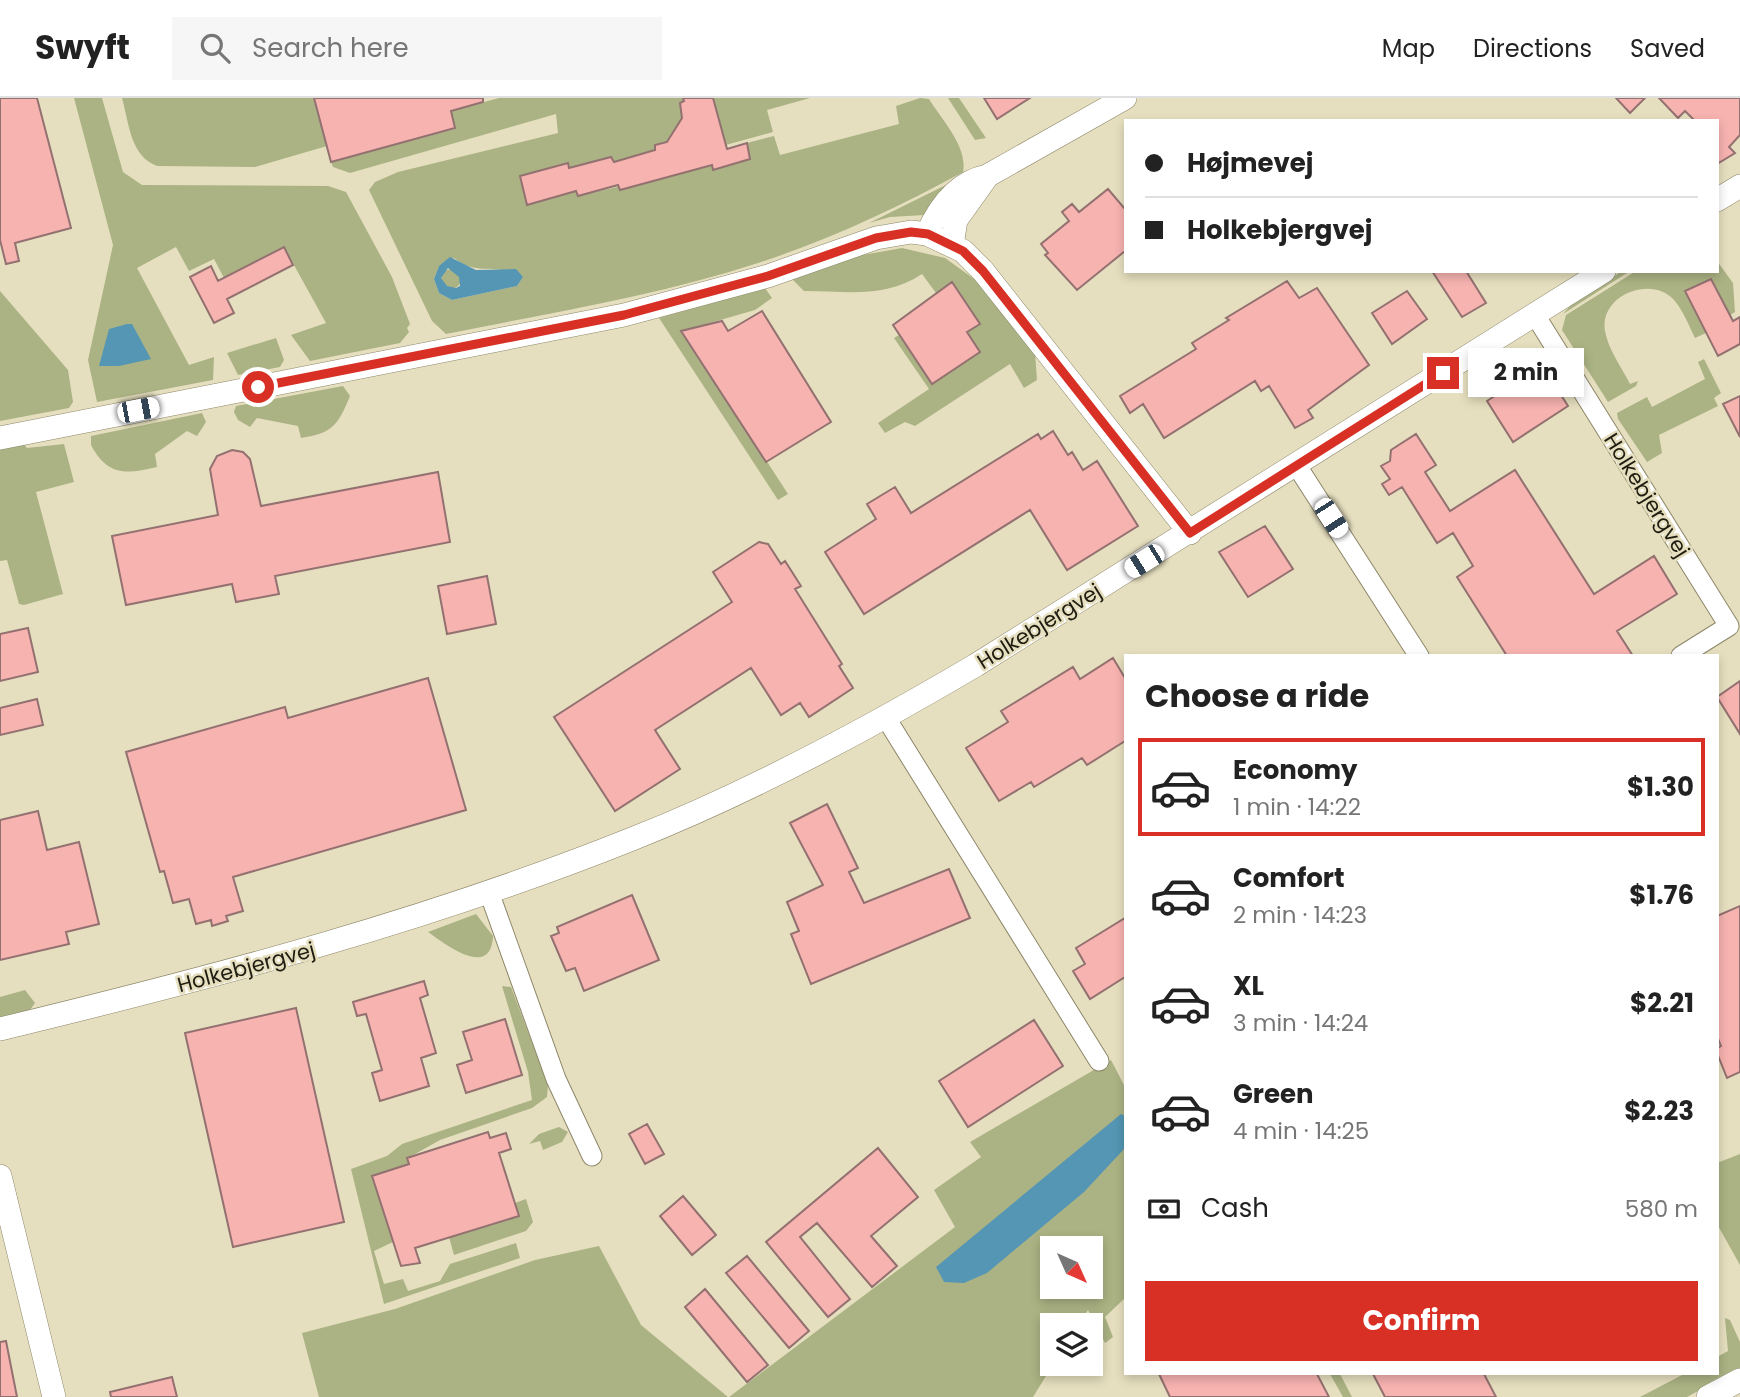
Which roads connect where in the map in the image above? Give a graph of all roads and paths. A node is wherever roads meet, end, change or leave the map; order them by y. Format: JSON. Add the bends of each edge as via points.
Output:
{"nodes":[{"id":1,"x":1125,"y":98,"type":"edge"},
{"id":2,"x":987,"y":176,"type":"junction"},
{"id":3,"x":1740,"y":186,"type":"edge"},
{"id":4,"x":1719,"y":199,"type":"edge"},
{"id":5,"x":928,"y":234,"type":"junction"},
{"id":6,"x":952,"y":246,"type":"junction"},
{"id":7,"x":1601,"y":273,"type":"edge"},
{"id":8,"x":1535,"y":315,"type":"junction"},
{"id":9,"x":0,"y":438,"type":"edge"},
{"id":10,"x":1297,"y":466,"type":"junction"},
{"id":11,"x":1190,"y":533,"type":"junction"},
{"id":12,"x":1418,"y":654,"type":"edge"},
{"id":13,"x":1684,"y":654,"type":"edge"},
{"id":14,"x":886,"y":718,"type":"junction"},
{"id":15,"x":489,"y":892,"type":"junction"},
{"id":16,"x":0,"y":1029,"type":"edge"},
{"id":17,"x":1099,"y":1061,"type":"dead end"},
{"id":18,"x":592,"y":1156,"type":"dead end"},
{"id":19,"x":0,"y":1176,"type":"edge"},
{"id":20,"x":1740,"y":1380,"type":"edge"},
{"id":21,"x":54,"y":1397,"type":"edge"},
{"id":22,"x":1708,"y":1397,"type":"edge"}],
"edges":[{"from":1,"to":2,"type":"street"},
{"from":2,"to":5,"type":"street","via":[[969,180],[956,192],[935,215]]},
{"from":2,"to":6,"type":"street","via":[[956,220]]},
{"from":3,"to":4,"type":"street"},
{"from":5,"to":6,"type":"street"},
{"from":5,"to":9,"type":"street","via":[[876,238],[768,276],[624,315]]},
{"from":6,"to":11,"type":"street","via":[[983,271]]},
{"from":7,"to":8,"type":"street","name":"Holkebjergvej"},
{"from":8,"to":10,"type":"street","name":"Holkebjergvej"},
{"from":8,"to":13,"type":"street","name":"Holkebjergvej","via":[[1729,626]]},
{"from":10,"to":11,"type":"street","name":"Holkebjergvej"},
{"from":10,"to":12,"type":"street"},
{"from":11,"to":14,"type":"street","name":"Holkebjergvej"},
{"from":14,"to":15,"type":"street","name":"Holkebjergvej","via":[[633,839]]},
{"from":14,"to":17,"type":"street"},
{"from":15,"to":16,"type":"street","name":"Holkebjergvej","via":[[229,973]]},
{"from":15,"to":18,"type":"street","via":[[556,1079]]},
{"from":19,"to":21,"type":"street"},
{"from":20,"to":22,"type":"street"}]}
